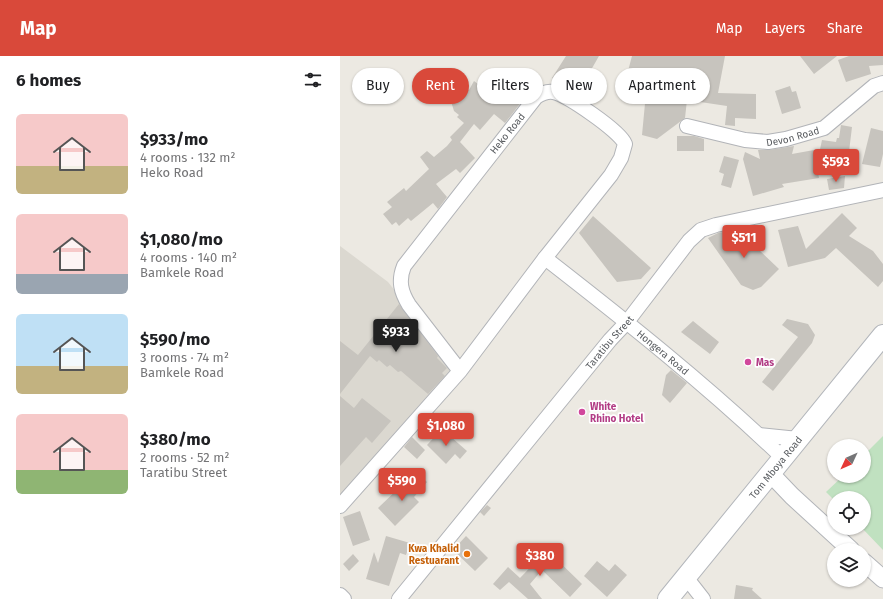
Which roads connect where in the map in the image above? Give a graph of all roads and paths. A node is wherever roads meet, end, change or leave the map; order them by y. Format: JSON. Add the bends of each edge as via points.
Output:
{"nodes":[{"id":1,"x":883,"y":83,"type":"edge"},
{"id":2,"x":687,"y":126,"type":"dead end"},
{"id":3,"x":883,"y":190,"type":"edge"},
{"id":4,"x":544,"y":258,"type":"junction"},
{"id":5,"x":627,"y":322,"type":"junction"},
{"id":6,"x":883,"y":335,"type":"edge"},
{"id":7,"x":460,"y":371,"type":"junction"},
{"id":8,"x":759,"y":435,"type":"junction"},
{"id":9,"x":798,"y":439,"type":"junction"},
{"id":10,"x":783,"y":458,"type":"junction"},
{"id":11,"x":771,"y":474,"type":"junction"},
{"id":12,"x":340,"y":506,"type":"edge"},
{"id":13,"x":843,"y":543,"type":"edge"},
{"id":14,"x":871,"y":568,"type":"edge"},
{"id":15,"x":685,"y":576,"type":"junction"},
{"id":16,"x":883,"y":579,"type":"edge"},
{"id":17,"x":340,"y":595,"type":"edge"},
{"id":18,"x":344,"y":599,"type":"edge"},
{"id":19,"x":399,"y":599,"type":"edge"},
{"id":20,"x":668,"y":599,"type":"edge"},
{"id":21,"x":703,"y":599,"type":"edge"}],
"edges":[{"from":1,"to":2,"type":"street","name":"Devon Road","via":[[874,86],[824,128],[786,139],[768,142],[745,140]]},
{"from":3,"to":5,"type":"street","name":"Taratibu Street","via":[[701,230],[689,241]]},
{"from":4,"to":5,"type":"street","name":"Hongera Road"},
{"from":4,"to":7,"type":"street","name":"Heko Road"},
{"from":4,"to":7,"type":"street","name":"Heko Road","via":[[611,175],[622,158],[625,144],[618,134],[579,106],[554,92],[542,93],[536,98],[404,266],[401,275],[403,294]]},
{"from":5,"to":8,"type":"street","name":"Hongera Road"},
{"from":5,"to":19,"type":"street","name":"Taratibu Street"},
{"from":6,"to":9,"type":"main road","name":"Tom Mboya Road"},
{"from":7,"to":12,"type":"street"},
{"from":8,"to":9,"type":"street"},
{"from":8,"to":10,"type":"street","name":"Hongera Road"},
{"from":9,"to":10,"type":"main road","name":"Tom Mboya Road"},
{"from":10,"to":11,"type":"main road","name":"Tom Mboya Road"},
{"from":11,"to":13,"type":"street"},
{"from":11,"to":15,"type":"main road","name":"Tom Mboya Road"},
{"from":14,"to":16,"type":"street"},
{"from":15,"to":20,"type":"main road","name":"Tom Mboya Road"},
{"from":15,"to":21,"type":"street"},
{"from":17,"to":18,"type":"street"}]}
